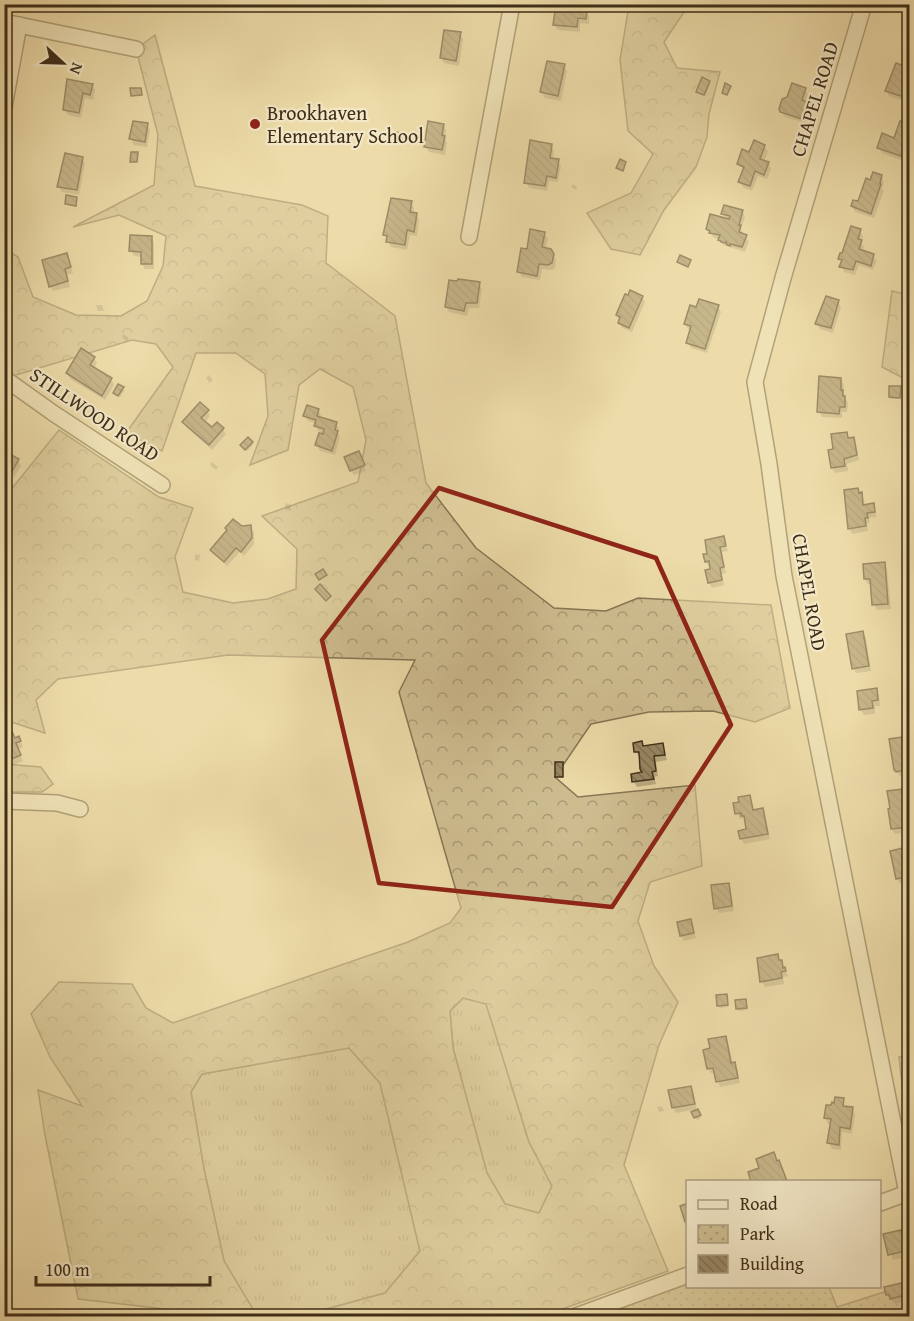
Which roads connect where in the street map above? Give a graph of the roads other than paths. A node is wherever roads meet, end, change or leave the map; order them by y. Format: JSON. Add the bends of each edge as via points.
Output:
{"nodes":[{"id":1,"x":512,"y":4,"type":"edge"},
{"id":2,"x":864,"y":4,"type":"edge"},
{"id":3,"x":12,"y":23,"type":"edge"},
{"id":4,"x":136,"y":50,"type":"dead end"},
{"id":5,"x":4,"y":107,"type":"edge"},
{"id":6,"x":469,"y":237,"type":"dead end"},
{"id":7,"x":4,"y":378,"type":"edge"},
{"id":8,"x":162,"y":485,"type":"dead end"},
{"id":9,"x":4,"y":801,"type":"edge"},
{"id":10,"x":81,"y":809,"type":"dead end"},
{"id":11,"x":908,"y":1192,"type":"edge"},
{"id":12,"x":881,"y":1202,"type":"edge"},
{"id":13,"x":686,"y":1275,"type":"edge"},
{"id":14,"x":576,"y":1317,"type":"edge"}],
"edges":[{"from":1,"to":6,"type":"street"},
{"from":2,"to":11,"type":"street","name":"CHAPEL ROAD","via":[[755,382],[784,576]]},
{"from":3,"to":4,"type":"street"},
{"from":3,"to":5,"type":"street"},
{"from":7,"to":8,"type":"street","name":"STILLWOOD ROAD"},
{"from":9,"to":10,"type":"street","via":[[57,803]]},
{"from":11,"to":12,"type":"street"},
{"from":13,"to":14,"type":"street"}]}
